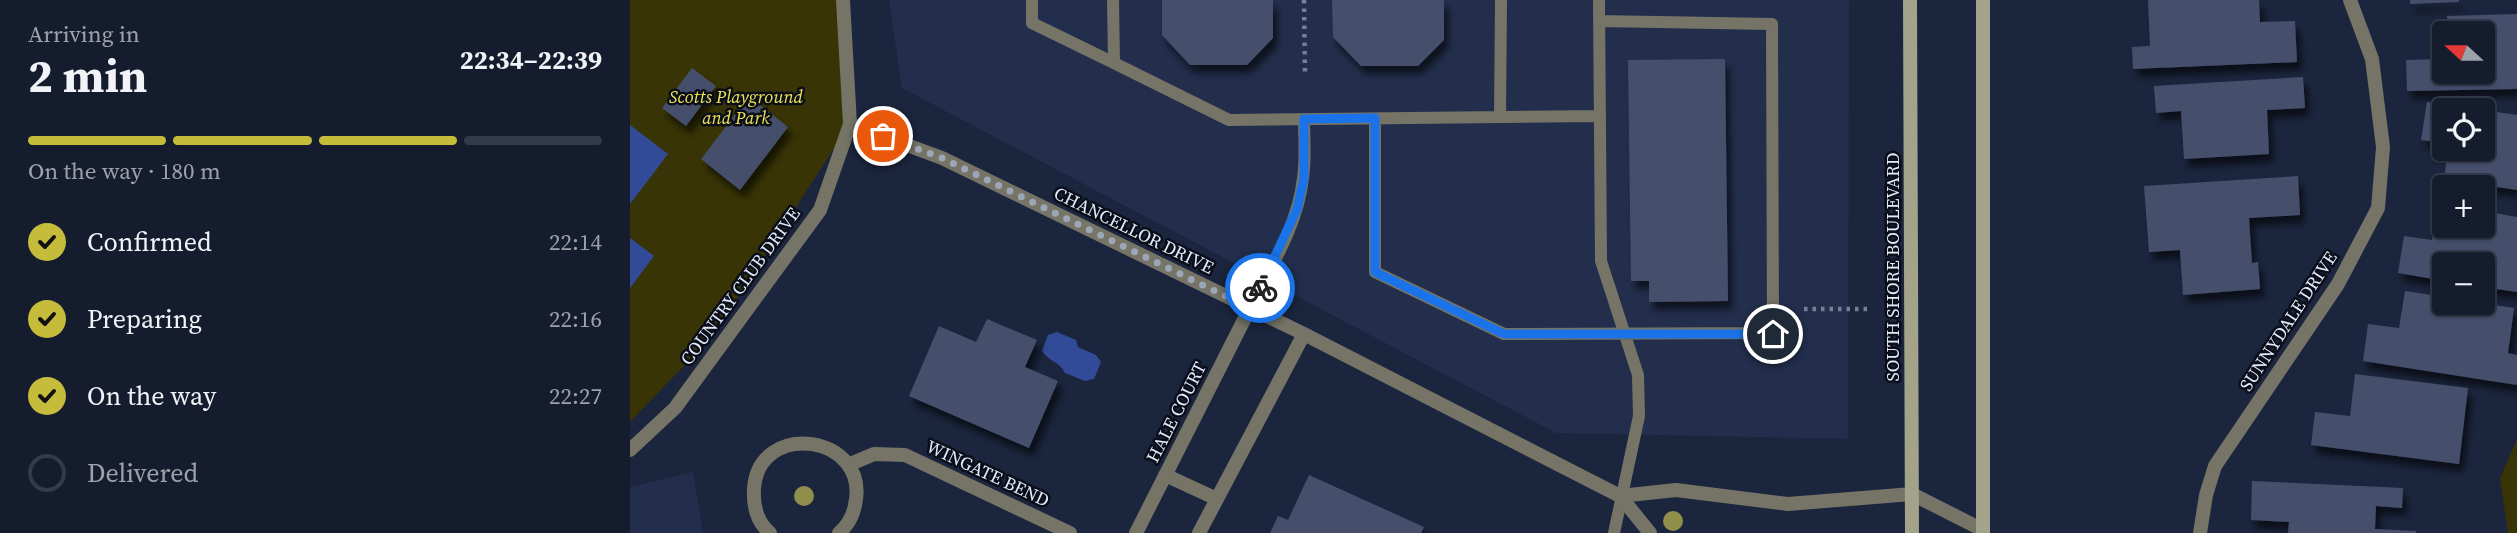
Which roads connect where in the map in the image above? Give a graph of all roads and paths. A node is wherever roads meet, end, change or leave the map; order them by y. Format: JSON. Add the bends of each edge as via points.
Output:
{"nodes":[{"id":1,"x":843,"y":0,"type":"edge"},
{"id":2,"x":1032,"y":0,"type":"edge"},
{"id":3,"x":1113,"y":0,"type":"edge"},
{"id":4,"x":1304,"y":0,"type":"edge"},
{"id":5,"x":1501,"y":0,"type":"edge"},
{"id":6,"x":1599,"y":0,"type":"edge"},
{"id":7,"x":1910,"y":0,"type":"edge"},
{"id":8,"x":1983,"y":0,"type":"edge"},
{"id":9,"x":2350,"y":0,"type":"edge"},
{"id":10,"x":1599,"y":21,"type":"junction"},
{"id":11,"x":1114,"y":64,"type":"junction"},
{"id":12,"x":1305,"y":76,"type":"dead end"},
{"id":13,"x":1599,"y":116,"type":"junction"},
{"id":14,"x":1500,"y":117,"type":"junction"},
{"id":15,"x":1375,"y":118,"type":"junction"},
{"id":16,"x":1304,"y":119,"type":"junction"},
{"id":17,"x":850,"y":124,"type":"junction"},
{"id":18,"x":1250,"y":308,"type":"junction"},
{"id":19,"x":1804,"y":309,"type":"dead end"},
{"id":20,"x":1869,"y":309,"type":"dead end"},
{"id":21,"x":1625,"y":332,"type":"junction"},
{"id":22,"x":1304,"y":334,"type":"junction"},
{"id":23,"x":630,"y":450,"type":"edge"},
{"id":24,"x":848,"y":465,"type":"junction"},
{"id":25,"x":1165,"y":475,"type":"junction"},
{"id":26,"x":1912,"y":494,"type":"junction"},
{"id":27,"x":1620,"y":496,"type":"junction"},
{"id":28,"x":1217,"y":499,"type":"junction"},
{"id":29,"x":1981,"y":532,"type":"edge"},
{"id":30,"x":770,"y":533,"type":"edge"},
{"id":31,"x":839,"y":533,"type":"edge"},
{"id":32,"x":1070,"y":533,"type":"edge"},
{"id":33,"x":1136,"y":533,"type":"edge"},
{"id":34,"x":1199,"y":533,"type":"edge"},
{"id":35,"x":1614,"y":533,"type":"edge"},
{"id":36,"x":1650,"y":533,"type":"edge"},
{"id":37,"x":1912,"y":533,"type":"edge"},
{"id":38,"x":2200,"y":533,"type":"edge"}],
"edges":[{"from":1,"to":17,"type":"street","name":"COUNTRY CLUB DRIVE"},
{"from":2,"to":11,"type":"lane","via":[[1032,23]]},
{"from":3,"to":11,"type":"lane"},
{"from":4,"to":12,"type":"path"},
{"from":5,"to":14,"type":"lane"},
{"from":6,"to":10,"type":"lane"},
{"from":7,"to":26,"type":"street","name":"SOUTH SHORE BOULEVARD"},
{"from":8,"to":29,"type":"street"},
{"from":9,"to":38,"type":"street","name":"SUNNYDALE DRIVE","via":[[2372,59],[2383,147],[2378,208],[2338,284],[2215,466]]},
{"from":10,"to":13,"type":"lane"},
{"from":10,"to":21,"type":"lane","via":[[1772,24],[1773,334]]},
{"from":11,"to":16,"type":"lane","via":[[1229,120]]},
{"from":13,"to":14,"type":"lane"},
{"from":13,"to":21,"type":"lane","via":[[1601,261]]},
{"from":14,"to":15,"type":"lane"},
{"from":15,"to":16,"type":"lane"},
{"from":15,"to":21,"type":"lane","via":[[1375,272],[1504,334]]},
{"from":16,"to":18,"type":"lane","via":[[1304,178],[1297,209]]},
{"from":17,"to":18,"type":"street","name":"CHANCELLOR DRIVE","via":[[942,158]]},
{"from":17,"to":23,"type":"street","name":"COUNTRY CLUB DRIVE","via":[[820,209],[674,408]]},
{"from":18,"to":22,"type":"street","name":"CHANCELLOR DRIVE"},
{"from":18,"to":25,"type":"street","name":"HALE COURT"},
{"from":19,"to":20,"type":"path"},
{"from":21,"to":27,"type":"lane","via":[[1637,375],[1639,416]]},
{"from":22,"to":27,"type":"street","name":"CHANCELLOR DRIVE"},
{"from":22,"to":28,"type":"street"},
{"from":24,"to":30,"type":"street","via":[[821,445],[804,442],[773,453],[754,481],[753,499],[757,516]]},
{"from":24,"to":31,"type":"street","via":[[857,497],[853,514]]},
{"from":24,"to":32,"type":"street","name":"WINGATE BEND","via":[[874,454],[905,455]]},
{"from":25,"to":28,"type":"street"},
{"from":25,"to":33,"type":"street","name":"HALE COURT"},
{"from":26,"to":27,"type":"street","via":[[1788,504],[1676,490]]},
{"from":26,"to":29,"type":"street"},
{"from":26,"to":37,"type":"street","name":"SOUTH SHORE BOULEVARD"},
{"from":27,"to":35,"type":"lane"},
{"from":27,"to":36,"type":"street","name":"CHANCELLOR DRIVE"},
{"from":28,"to":34,"type":"street"}]}
